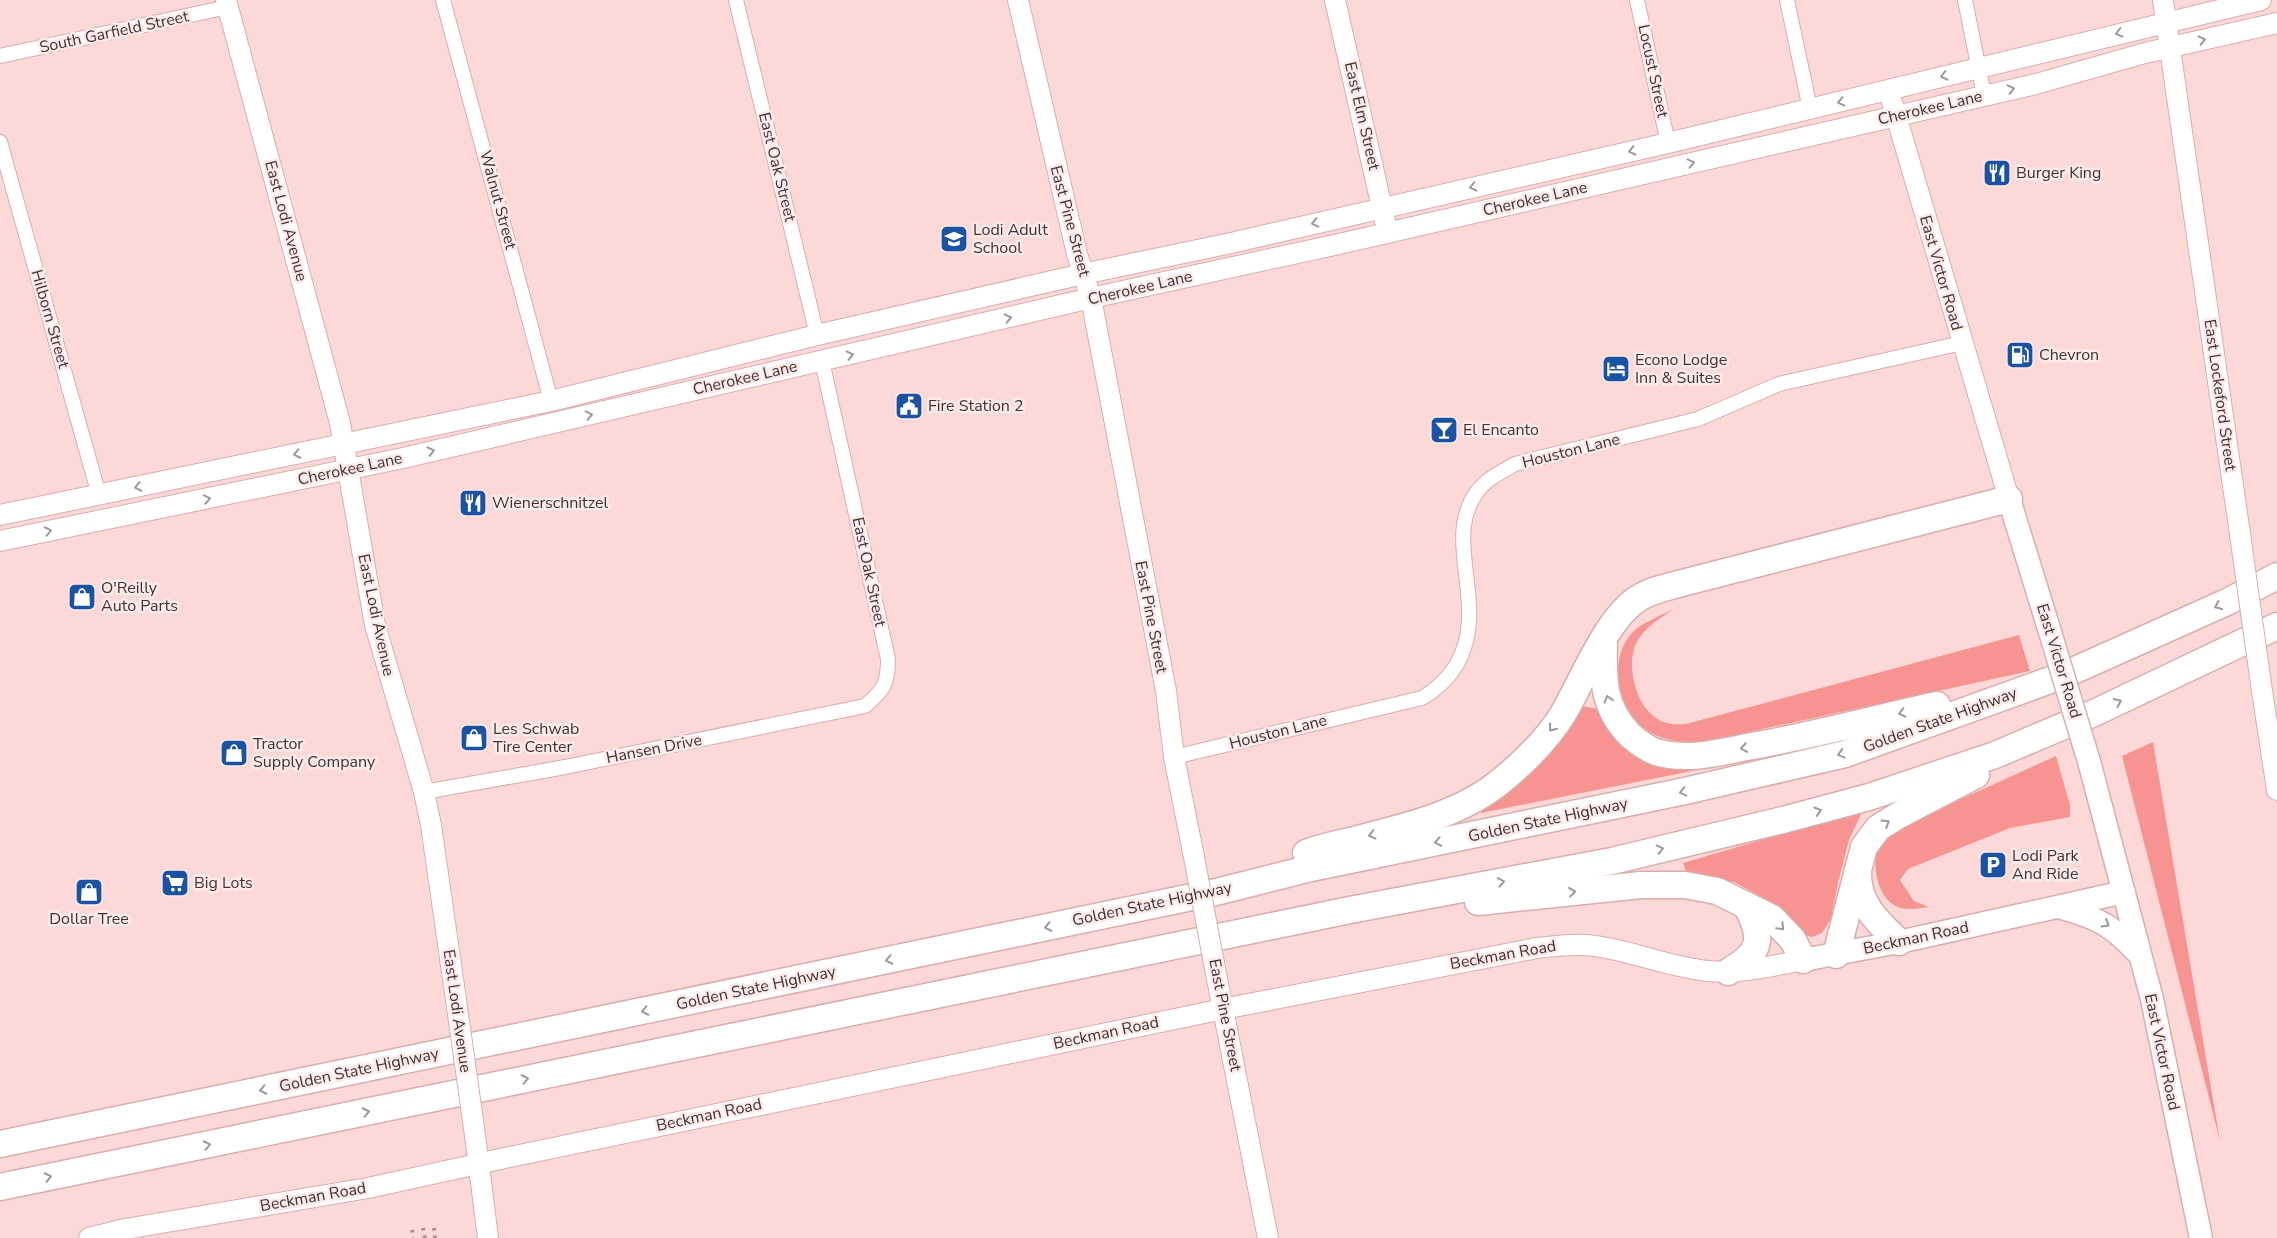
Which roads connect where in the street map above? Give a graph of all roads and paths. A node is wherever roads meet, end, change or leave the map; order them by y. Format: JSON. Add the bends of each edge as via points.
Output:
{"nodes":[{"id":1,"x":443,"y":0,"type":"edge"},
{"id":2,"x":736,"y":0,"type":"edge"},
{"id":3,"x":1018,"y":0,"type":"edge"},
{"id":4,"x":1335,"y":0,"type":"edge"},
{"id":5,"x":1637,"y":0,"type":"edge"},
{"id":6,"x":1787,"y":0,"type":"edge"},
{"id":7,"x":1965,"y":0,"type":"edge"},
{"id":8,"x":2163,"y":0,"type":"edge"},
{"id":9,"x":2261,"y":0,"type":"edge"},
{"id":10,"x":227,"y":3,"type":"edge"},
{"id":11,"x":2166,"y":22,"type":"junction"},
{"id":12,"x":2277,"y":23,"type":"edge"},
{"id":13,"x":2170,"y":48,"type":"junction"},
{"id":14,"x":0,"y":56,"type":"edge"},
{"id":15,"x":1978,"y":68,"type":"junction"},
{"id":16,"x":1888,"y":90,"type":"junction"},
{"id":17,"x":1984,"y":95,"type":"junction"},
{"id":18,"x":1810,"y":109,"type":"junction"},
{"id":19,"x":1895,"y":115,"type":"junction"},
{"id":20,"x":0,"y":142,"type":"edge"},
{"id":21,"x":1668,"y":142,"type":"junction"},
{"id":22,"x":1382,"y":207,"type":"junction"},
{"id":23,"x":1388,"y":232,"type":"junction"},
{"id":24,"x":1083,"y":274,"type":"junction"},
{"id":25,"x":1091,"y":298,"type":"junction"},
{"id":26,"x":817,"y":335,"type":"junction"},
{"id":27,"x":1962,"y":343,"type":"junction"},
{"id":28,"x":822,"y":361,"type":"junction"},
{"id":29,"x":551,"y":401,"type":"junction"},
{"id":30,"x":345,"y":444,"type":"junction"},
{"id":31,"x":349,"y":470,"type":"junction"},
{"id":32,"x":98,"y":495,"type":"junction"},
{"id":33,"x":2009,"y":499,"type":"junction"},
{"id":34,"x":0,"y":514,"type":"edge"},
{"id":35,"x":0,"y":541,"type":"edge"},
{"id":36,"x":2277,"y":576,"type":"edge"},
{"id":37,"x":2277,"y":626,"type":"edge"},
{"id":38,"x":1604,"y":641,"type":"junction"},
{"id":39,"x":2036,"y":685,"type":"junction"},
{"id":40,"x":880,"y":694,"type":"joint"},
{"id":41,"x":2094,"y":713,"type":"junction"},
{"id":42,"x":1174,"y":757,"type":"junction"},
{"id":43,"x":2277,"y":790,"type":"edge"},
{"id":44,"x":424,"y":792,"type":"junction"},
{"id":45,"x":1859,"y":862,"type":"junction"},
{"id":46,"x":1216,"y":892,"type":"junction"},
{"id":47,"x":2124,"y":892,"type":"junction"},
{"id":48,"x":1746,"y":905,"type":"junction"},
{"id":49,"x":2062,"y":908,"type":"junction"},
{"id":50,"x":1350,"y":910,"type":"junction"},
{"id":51,"x":1899,"y":942,"type":"junction"},
{"id":52,"x":1836,"y":955,"type":"junction"},
{"id":53,"x":2141,"y":956,"type":"junction"},
{"id":54,"x":1803,"y":960,"type":"junction"},
{"id":55,"x":1728,"y":972,"type":"junction"},
{"id":56,"x":1223,"y":1009,"type":"junction"},
{"id":57,"x":0,"y":1144,"type":"edge"},
{"id":58,"x":478,"y":1164,"type":"junction"},
{"id":59,"x":0,"y":1187,"type":"edge"},
{"id":60,"x":89,"y":1238,"type":"edge"},
{"id":61,"x":488,"y":1238,"type":"edge"},
{"id":62,"x":1268,"y":1238,"type":"edge"},
{"id":63,"x":2201,"y":1238,"type":"edge"}],
"edges":[{"from":1,"to":29,"type":"street","name":"Walnut Street"},
{"from":2,"to":26,"type":"street","name":"East Oak Street"},
{"from":3,"to":24,"type":"main road","name":"East Pine Street"},
{"from":4,"to":22,"type":"main road","name":"East Elm Street"},
{"from":5,"to":21,"type":"street","name":"Locust Street"},
{"from":6,"to":18,"type":"street"},
{"from":7,"to":15,"type":"street"},
{"from":8,"to":11,"type":"main road","name":"East Lockeford Street"},
{"from":9,"to":11,"type":"main road","name":"Cherokee Lane"},
{"from":10,"to":14,"type":"street","name":"South Garfield Street"},
{"from":10,"to":30,"type":"main road","name":"East Lodi Avenue"},
{"from":11,"to":13,"type":"main road","name":"East Lockeford Street"},
{"from":11,"to":15,"type":"main road","name":"Cherokee Lane","one_way":true},
{"from":13,"to":12,"type":"main road","name":"Cherokee Lane","one_way":true},
{"from":17,"to":13,"type":"main road","name":"Cherokee Lane","one_way":true},
{"from":13,"to":43,"type":"main road","name":"East Lockeford Street","bridge":true},
{"from":15,"to":16,"type":"main road","name":"Cherokee Lane","one_way":true},
{"from":15,"to":17,"type":"street"},
{"from":16,"to":18,"type":"main road","name":"Cherokee Lane","one_way":true},
{"from":16,"to":19,"type":"main road","name":"East Victor Road"},
{"from":17,"to":19,"type":"main road","name":"Cherokee Lane"},
{"from":18,"to":21,"type":"main road","name":"Cherokee Lane"},
{"from":23,"to":19,"type":"main road","name":"Cherokee Lane","one_way":true},
{"from":19,"to":27,"type":"main road","name":"East Victor Road"},
{"from":20,"to":32,"type":"street","name":"Hilborn Street"},
{"from":21,"to":22,"type":"main road","name":"Cherokee Lane","one_way":true},
{"from":22,"to":23,"type":"main road","name":"East Elm Street"},
{"from":22,"to":24,"type":"main road","name":"Cherokee Lane","one_way":true},
{"from":23,"to":25,"type":"main road","name":"Cherokee Lane"},
{"from":24,"to":25,"type":"main road","name":"East Pine Street"},
{"from":24,"to":26,"type":"main road","name":"Cherokee Lane"},
{"from":28,"to":25,"type":"main road","name":"Cherokee Lane","one_way":true},
{"from":25,"to":42,"type":"main road","name":"East Pine Street","via":[[1166,691]]},
{"from":26,"to":29,"type":"main road","name":"Cherokee Lane"},
{"from":27,"to":33,"type":"main road","name":"East Victor Road"},
{"from":27,"to":42,"type":"street","name":"Houston Lane","via":[[1787,382],[1698,419],[1515,464],[1493,476],[1476,493],[1466,513],[1463,544],[1471,610],[1469,636],[1452,672],[1430,693],[1413,700]]},
{"from":31,"to":28,"type":"main road","name":"Cherokee Lane","one_way":true},
{"from":28,"to":40,"type":"street","name":"East Oak Street","via":[[888,659],[888,678]]},
{"from":29,"to":30,"type":"main road","name":"Cherokee Lane"},
{"from":30,"to":31,"type":"main road","name":"East Lodi Avenue"},
{"from":30,"to":32,"type":"main road","name":"Cherokee Lane","one_way":true},
{"from":35,"to":31,"type":"main road","name":"Cherokee Lane","one_way":true},
{"from":31,"to":44,"type":"main road","name":"East Lodi Avenue","via":[[375,624]]},
{"from":32,"to":34,"type":"main road","name":"Cherokee Lane"},
{"from":33,"to":38,"type":"highway","via":[[1659,590],[1639,598],[1622,612]]},
{"from":33,"to":47,"type":"main road","name":"East Victor Road","bridge":true,"via":[[2090,765]]},
{"from":36,"to":39,"type":"highway","name":"Golden State Highway","one_way":true,"via":[[2148,638]]},
{"from":41,"to":37,"type":"highway","one_way":true},
{"from":39,"to":38,"type":"highway","one_way":true,"via":[[1936,705],[1797,739],[1703,755],[1674,755],[1656,752],[1639,743],[1611,711],[1605,691]]},
{"from":38,"to":46,"type":"highway","one_way":true,"via":[[1556,724],[1522,763],[1484,794],[1403,828],[1309,851]]},
{"from":39,"to":46,"type":"highway","name":"Golden State Highway","one_way":true,"via":[[1845,754],[1676,794],[1311,868]]},
{"from":40,"to":44,"type":"street","name":"Hansen Drive","via":[[865,706]]},
{"from":45,"to":41,"type":"highway","one_way":true,"via":[[1864,846],[1878,828]]},
{"from":50,"to":41,"type":"highway","one_way":true,"via":[[1612,861],[1783,820],[1869,797],[1995,755]]},
{"from":42,"to":56,"type":"main road","name":"East Pine Street","bridge":true},
{"from":44,"to":58,"type":"main road","name":"East Lodi Avenue","bridge":true,"via":[[437,856]]},
{"from":45,"to":51,"type":"highway","via":[[1858,882],[1864,902],[1874,919]]},
{"from":45,"to":52,"type":"highway"},
{"from":46,"to":57,"type":"highway","name":"Golden State Highway","one_way":true},
{"from":47,"to":49,"type":"main road","name":"Beckman Road"},
{"from":47,"to":53,"type":"main road","name":"East Victor Road"},
{"from":50,"to":48,"type":"highway","one_way":true,"via":[[1412,911],[1641,885],[1685,885],[1718,891]]},
{"from":48,"to":54,"type":"highway","one_way":true,"via":[[1772,918],[1793,940]]},
{"from":48,"to":55,"type":"highway","via":[[1757,925],[1757,941],[1753,954]]},
{"from":49,"to":51,"type":"main road","name":"Beckman Road"},
{"from":49,"to":53,"type":"main road","one_way":true,"via":[[2094,917],[2108,925]]},
{"from":59,"to":50,"type":"highway","one_way":true},
{"from":51,"to":52,"type":"main road","name":"Beckman Road"},
{"from":52,"to":54,"type":"main road","name":"Beckman Road"},
{"from":53,"to":63,"type":"main road","name":"East Victor Road"},
{"from":54,"to":55,"type":"main road","name":"Beckman Road"},
{"from":55,"to":56,"type":"main road","name":"Beckman Road","via":[[1679,967],[1594,946],[1566,945],[1507,953]]},
{"from":56,"to":58,"type":"main road","name":"Beckman Road"},
{"from":56,"to":62,"type":"main road","name":"East Pine Street"},
{"from":58,"to":60,"type":"main road","name":"Beckman Road","via":[[368,1188],[125,1229]]},
{"from":58,"to":61,"type":"main road","name":"East Lodi Avenue"}]}
